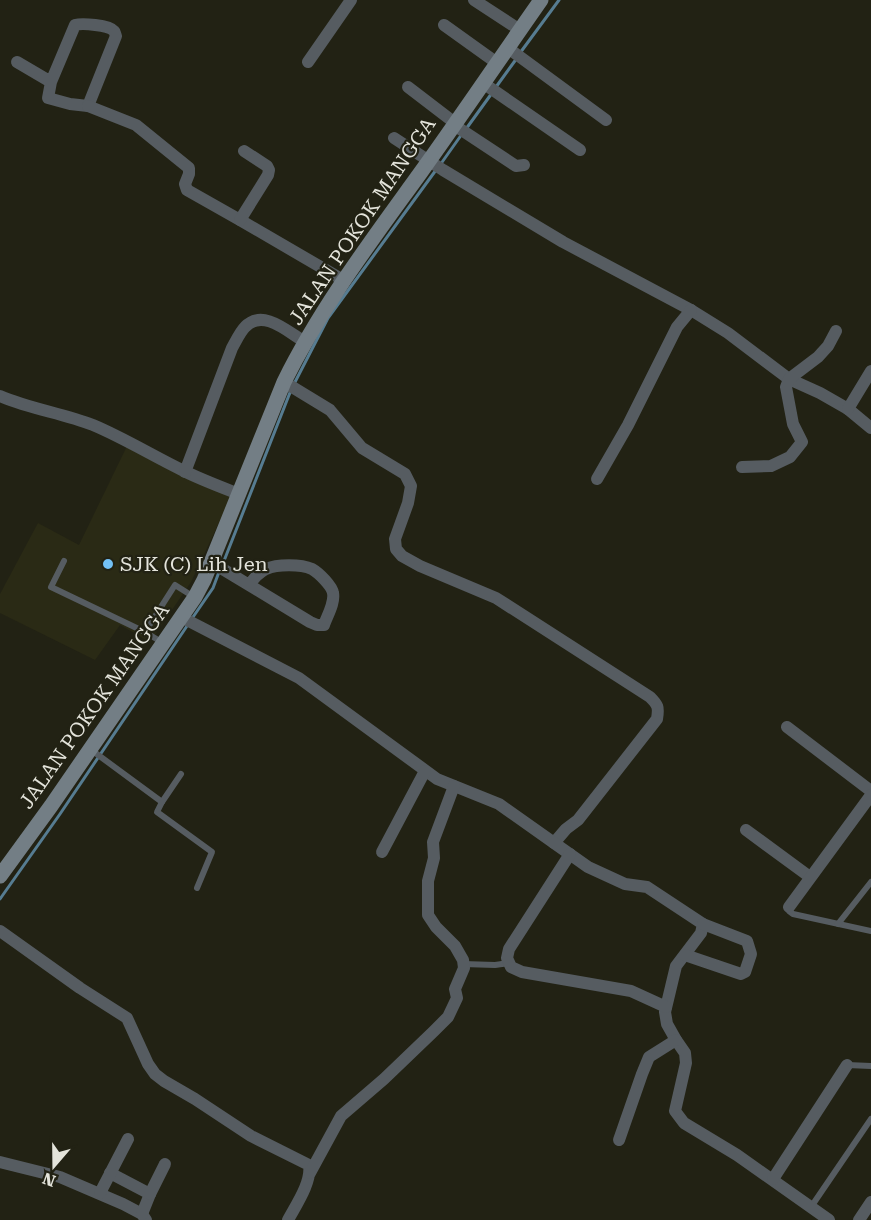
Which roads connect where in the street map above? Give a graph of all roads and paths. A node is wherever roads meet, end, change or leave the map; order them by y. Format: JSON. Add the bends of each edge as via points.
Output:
{"nodes":[{"id":1,"x":351,"y":0,"type":"edge"},
{"id":2,"x":474,"y":0,"type":"edge"},
{"id":3,"x":541,"y":0,"type":"edge"},
{"id":4,"x":444,"y":25,"type":"dead end"},
{"id":5,"x":520,"y":30,"type":"junction"},
{"id":6,"x":515,"y":53,"type":"junction"},
{"id":7,"x":17,"y":62,"type":"dead end"},
{"id":8,"x":309,"y":62,"type":"dead end"},
{"id":9,"x":497,"y":63,"type":"junction"},
{"id":10,"x":51,"y":82,"type":"junction"},
{"id":11,"x":408,"y":87,"type":"dead end"},
{"id":12,"x":490,"y":88,"type":"junction"},
{"id":13,"x":88,"y":106,"type":"junction"},
{"id":14,"x":606,"y":120,"type":"dead end"},
{"id":15,"x":459,"y":128,"type":"junction"},
{"id":16,"x":394,"y":138,"type":"dead end"},
{"id":17,"x":580,"y":150,"type":"dead end"},
{"id":18,"x":244,"y":151,"type":"dead end"},
{"id":19,"x":435,"y":165,"type":"junction"},
{"id":20,"x":524,"y":165,"type":"dead end"},
{"id":21,"x":240,"y":220,"type":"junction"},
{"id":22,"x":343,"y":280,"type":"junction"},
{"id":23,"x":691,"y":310,"type":"junction"},
{"id":24,"x":836,"y":331,"type":"dead end"},
{"id":25,"x":305,"y":342,"type":"junction"},
{"id":26,"x":871,"y":371,"type":"edge"},
{"id":27,"x":789,"y":379,"type":"junction"},
{"id":28,"x":287,"y":384,"type":"junction"},
{"id":29,"x":0,"y":396,"type":"edge"},
{"id":30,"x":848,"y":409,"type":"junction"},
{"id":31,"x":871,"y":428,"type":"edge"},
{"id":32,"x":742,"y":467,"type":"dead end"},
{"id":33,"x":185,"y":472,"type":"junction"},
{"id":34,"x":597,"y":478,"type":"dead end"},
{"id":35,"x":239,"y":495,"type":"junction"},
{"id":36,"x":64,"y":561,"type":"dead end"},
{"id":37,"x":218,"y":566,"type":"junction"},
{"id":38,"x":249,"y":585,"type":"junction"},
{"id":39,"x":195,"y":597,"type":"junction"},
{"id":40,"x":188,"y":621,"type":"junction"},
{"id":41,"x":145,"y":632,"type":"junction"},
{"id":42,"x":164,"y":643,"type":"junction"},
{"id":43,"x":787,"y":727,"type":"dead end"},
{"id":44,"x":90,"y":749,"type":"junction"},
{"id":45,"x":425,"y":771,"type":"junction"},
{"id":46,"x":181,"y":774,"type":"dead end"},
{"id":47,"x":454,"y":786,"type":"junction"},
{"id":48,"x":871,"y":793,"type":"edge"},
{"id":49,"x":162,"y":802,"type":"junction"},
{"id":50,"x":746,"y":830,"type":"dead end"},
{"id":51,"x":554,"y":843,"type":"junction"},
{"id":52,"x":382,"y":852,"type":"dead end"},
{"id":53,"x":570,"y":854,"type":"junction"},
{"id":54,"x":0,"y":876,"type":"edge"},
{"id":55,"x":810,"y":877,"type":"junction"},
{"id":56,"x":871,"y":882,"type":"edge"},
{"id":57,"x":197,"y":888,"type":"dead end"},
{"id":58,"x":789,"y":907,"type":"joint"},
{"id":59,"x":703,"y":924,"type":"junction"},
{"id":60,"x":838,"y":924,"type":"junction"},
{"id":61,"x":0,"y":931,"type":"edge"},
{"id":62,"x":871,"y":931,"type":"edge"},
{"id":63,"x":685,"y":955,"type":"junction"},
{"id":64,"x":509,"y":963,"type":"junction"},
{"id":65,"x":463,"y":964,"type":"junction"},
{"id":66,"x":666,"y":1006,"type":"junction"},
{"id":67,"x":676,"y":1040,"type":"junction"},
{"id":68,"x":847,"y":1065,"type":"joint"},
{"id":69,"x":871,"y":1066,"type":"edge"},
{"id":70,"x":871,"y":1119,"type":"edge"},
{"id":71,"x":128,"y":1139,"type":"dead end"},
{"id":72,"x":619,"y":1140,"type":"dead end"},
{"id":73,"x":0,"y":1162,"type":"edge"},
{"id":74,"x":165,"y":1164,"type":"dead end"},
{"id":75,"x":110,"y":1173,"type":"junction"},
{"id":76,"x":310,"y":1173,"type":"junction"},
{"id":77,"x":773,"y":1179,"type":"junction"},
{"id":78,"x":100,"y":1193,"type":"junction"},
{"id":79,"x":150,"y":1194,"type":"junction"},
{"id":80,"x":871,"y":1202,"type":"edge"},
{"id":81,"x":811,"y":1207,"type":"junction"},
{"id":82,"x":144,"y":1217,"type":"edge"},
{"id":83,"x":288,"y":1220,"type":"edge"},
{"id":84,"x":829,"y":1220,"type":"edge"},
{"id":85,"x":859,"y":1220,"type":"edge"}],
"edges":[{"from":1,"to":8,"type":"street"},
{"from":2,"to":5,"type":"street"},
{"from":3,"to":5,"type":"main road","name":"JALAN POKOK MANGGA"},
{"from":4,"to":9,"type":"street"},
{"from":5,"to":6,"type":"main road","name":"JALAN POKOK MANGGA"},
{"from":6,"to":9,"type":"main road","name":"JALAN POKOK MANGGA"},
{"from":6,"to":14,"type":"street"},
{"from":7,"to":10,"type":"street"},
{"from":9,"to":12,"type":"main road","name":"JALAN POKOK MANGGA"},
{"from":10,"to":13,"type":"street","via":[[48,98]]},
{"from":10,"to":13,"type":"street","via":[[75,25],[110,28],[116,36]]},
{"from":11,"to":15,"type":"street"},
{"from":12,"to":15,"type":"main road","name":"JALAN POKOK MANGGA"},
{"from":12,"to":17,"type":"street"},
{"from":13,"to":21,"type":"street","via":[[136,125],[189,168],[187,190]]},
{"from":15,"to":19,"type":"main road","name":"JALAN POKOK MANGGA"},
{"from":15,"to":20,"type":"street","via":[[516,166]]},
{"from":16,"to":19,"type":"street"},
{"from":18,"to":21,"type":"street","via":[[269,170]]},
{"from":19,"to":22,"type":"main road","name":"JALAN POKOK MANGGA"},
{"from":19,"to":23,"type":"street","via":[[563,242]]},
{"from":21,"to":22,"type":"street"},
{"from":22,"to":25,"type":"main road","name":"JALAN POKOK MANGGA"},
{"from":23,"to":27,"type":"street"},
{"from":23,"to":34,"type":"street","via":[[677,327]]},
{"from":24,"to":27,"type":"street","via":[[818,357]]},
{"from":25,"to":28,"type":"main road","name":"JALAN POKOK MANGGA"},
{"from":25,"to":33,"type":"street","via":[[270,320],[255,321],[243,329],[232,348]]},
{"from":26,"to":30,"type":"street"},
{"from":27,"to":30,"type":"street"},
{"from":27,"to":32,"type":"street","via":[[786,387],[793,424],[802,442],[790,457],[771,466]]},
{"from":28,"to":35,"type":"main road","name":"JALAN POKOK MANGGA"},
{"from":28,"to":51,"type":"street","via":[[330,410],[362,448],[405,474],[411,486],[395,539],[402,556],[496,598],[658,704],[657,719],[578,820]]},
{"from":29,"to":33,"type":"street","via":[[95,426]]},
{"from":30,"to":31,"type":"street"},
{"from":33,"to":35,"type":"street"},
{"from":35,"to":37,"type":"main road","name":"JALAN POKOK MANGGA"},
{"from":36,"to":41,"type":"lane","via":[[51,586]]},
{"from":37,"to":38,"type":"street"},
{"from":37,"to":39,"type":"main road","name":"JALAN POKOK MANGGA"},
{"from":38,"to":38,"type":"street","via":[[317,625],[324,624],[333,602],[326,581],[312,569],[267,568]]},
{"from":39,"to":40,"type":"main road","name":"JALAN POKOK MANGGA"},
{"from":39,"to":41,"type":"lane","via":[[175,585]]},
{"from":40,"to":42,"type":"main road","name":"JALAN POKOK MANGGA"},
{"from":40,"to":45,"type":"street","via":[[299,678]]},
{"from":41,"to":42,"type":"lane"},
{"from":42,"to":44,"type":"main road","name":"JALAN POKOK MANGGA"},
{"from":43,"to":48,"type":"street"},
{"from":44,"to":49,"type":"lane"},
{"from":44,"to":54,"type":"main road","name":"JALAN POKOK MANGGA"},
{"from":45,"to":47,"type":"street"},
{"from":45,"to":52,"type":"street"},
{"from":46,"to":49,"type":"lane"},
{"from":47,"to":51,"type":"street","via":[[499,804]]},
{"from":47,"to":65,"type":"street","via":[[433,842],[428,915],[455,946]]},
{"from":48,"to":55,"type":"street"},
{"from":49,"to":57,"type":"lane","via":[[157,813],[212,852]]},
{"from":50,"to":55,"type":"street"},
{"from":51,"to":53,"type":"street"},
{"from":53,"to":59,"type":"street","via":[[625,884],[647,887]]},
{"from":53,"to":64,"type":"street","via":[[509,949]]},
{"from":55,"to":58,"type":"street"},
{"from":56,"to":60,"type":"lane"},
{"from":58,"to":60,"type":"lane","via":[[793,914]]},
{"from":59,"to":63,"type":"street"},
{"from":59,"to":63,"type":"street","via":[[747,941],[751,954],[745,972],[741,974]]},
{"from":60,"to":62,"type":"lane"},
{"from":61,"to":76,"type":"street","via":[[127,1018],[155,1074],[251,1136],[309,1165]]},
{"from":63,"to":66,"type":"street","via":[[676,966]]},
{"from":64,"to":65,"type":"lane"},
{"from":64,"to":66,"type":"street","via":[[522,972],[631,991]]},
{"from":65,"to":76,"type":"street","via":[[455,989],[457,998],[448,1017],[341,1116]]},
{"from":66,"to":67,"type":"street","via":[[667,1024]]},
{"from":67,"to":72,"type":"street","via":[[649,1057]]},
{"from":67,"to":77,"type":"street","via":[[685,1053],[686,1063],[675,1111],[679,1117]]},
{"from":68,"to":69,"type":"lane"},
{"from":68,"to":77,"type":"street"},
{"from":70,"to":81,"type":"lane"},
{"from":71,"to":75,"type":"street"},
{"from":73,"to":78,"type":"street","via":[[60,1177]]},
{"from":74,"to":79,"type":"street"},
{"from":75,"to":78,"type":"street"},
{"from":75,"to":79,"type":"street"},
{"from":76,"to":83,"type":"street"},
{"from":77,"to":81,"type":"street"},
{"from":78,"to":82,"type":"street"},
{"from":79,"to":82,"type":"street"},
{"from":80,"to":85,"type":"street"},
{"from":81,"to":84,"type":"street"}]}
